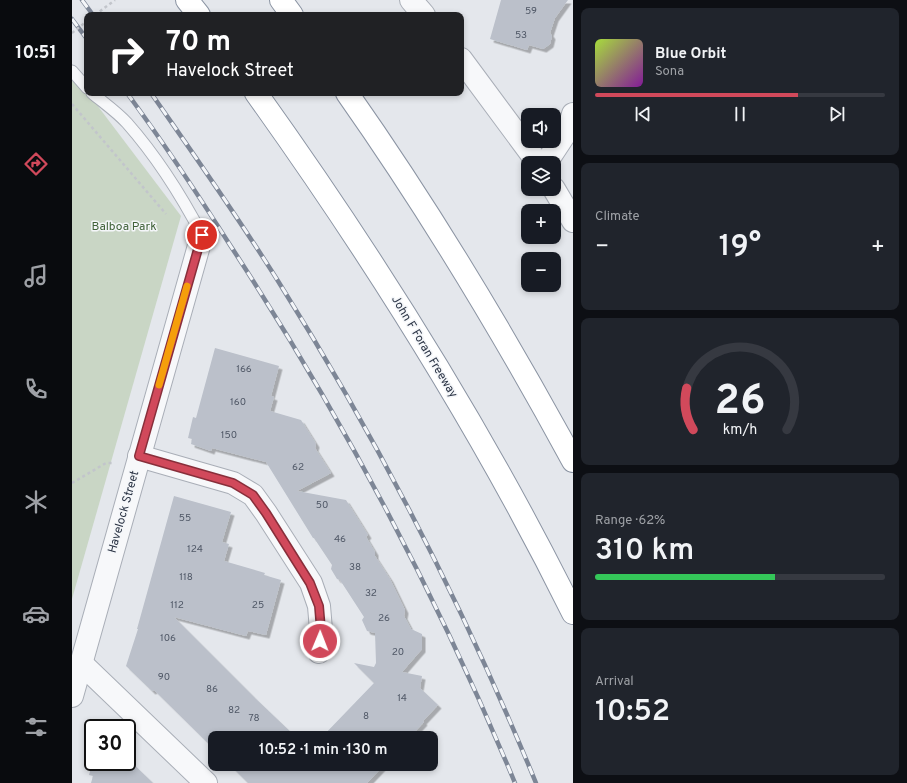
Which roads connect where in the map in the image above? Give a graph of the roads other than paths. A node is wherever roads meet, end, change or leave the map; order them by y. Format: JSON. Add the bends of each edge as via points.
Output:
{"nodes":[{"id":1,"x":187,"y":0,"type":"edge"},
{"id":2,"x":281,"y":0,"type":"edge"},
{"id":3,"x":411,"y":0,"type":"edge"},
{"id":4,"x":197,"y":12,"type":"edge"},
{"id":5,"x":290,"y":12,"type":"edge"},
{"id":6,"x":421,"y":12,"type":"edge"},
{"id":7,"x":464,"y":63,"type":"edge"},
{"id":8,"x":72,"y":71,"type":"edge"},
{"id":9,"x":84,"y":85,"type":"edge"},
{"id":10,"x":95,"y":96,"type":"edge"},
{"id":11,"x":258,"y":96,"type":"edge"},
{"id":12,"x":349,"y":96,"type":"edge"},
{"id":13,"x":573,"y":114,"type":"edge"},
{"id":14,"x":533,"y":156,"type":"edge"},
{"id":15,"x":551,"y":156,"type":"edge"},
{"id":16,"x":558,"y":196,"type":"edge"},
{"id":17,"x":573,"y":221,"type":"edge"},
{"id":18,"x":202,"y":235,"type":"joint"},
{"id":19,"x":573,"y":461,"type":"edge"},
{"id":20,"x":138,"y":463,"type":"junction"},
{"id":21,"x":573,"y":613,"type":"edge"},
{"id":22,"x":319,"y":652,"type":"dead end"},
{"id":23,"x":81,"y":663,"type":"junction"},
{"id":24,"x":72,"y":696,"type":"edge"},
{"id":25,"x":206,"y":783,"type":"edge"}],
"edges":[{"from":1,"to":4,"type":"highway"},
{"from":2,"to":5,"type":"highway"},
{"from":3,"to":6,"type":"street"},
{"from":7,"to":14,"type":"street"},
{"from":8,"to":9,"type":"lane"},
{"from":10,"to":18,"type":"lane","via":[[126,123],[157,162],[187,205]]},
{"from":11,"to":21,"type":"highway","name":"John F Foran Freeway","via":[[349,228],[436,364],[500,474]]},
{"from":12,"to":19,"type":"highway","via":[[466,274]]},
{"from":13,"to":15,"type":"street","via":[[569,128]]},
{"from":16,"to":17,"type":"street"},
{"from":18,"to":20,"type":"street","name":"Havelock Street"},
{"from":20,"to":22,"type":"street","via":[[233,483],[253,495],[310,583],[319,606]]},
{"from":20,"to":23,"type":"street","name":"Havelock Street"},
{"from":23,"to":24,"type":"street","name":"Havelock Street"},
{"from":23,"to":25,"type":"street"}]}
